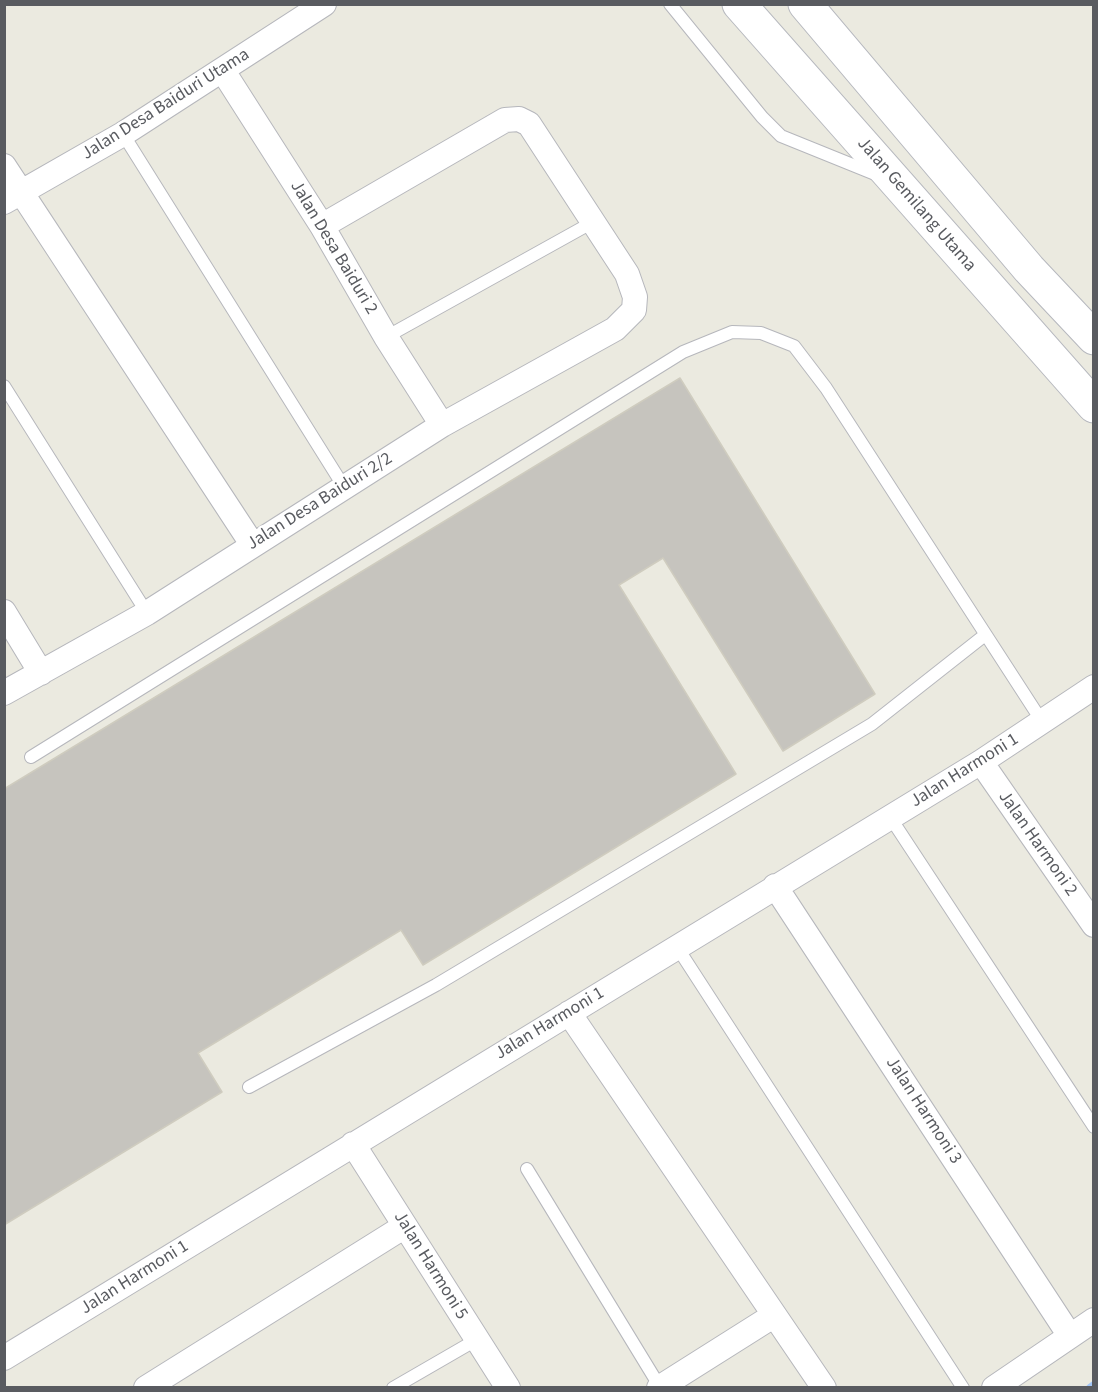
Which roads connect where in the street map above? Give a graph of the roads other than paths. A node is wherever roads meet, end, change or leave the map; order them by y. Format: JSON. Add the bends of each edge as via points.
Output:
{"nodes":[{"id":1,"x":324,"y":4,"type":"edge"},
{"id":2,"x":670,"y":4,"type":"edge"},
{"id":3,"x":739,"y":4,"type":"edge"},
{"id":4,"x":805,"y":4,"type":"edge"},
{"id":5,"x":223,"y":71,"type":"junction"},
{"id":6,"x":123,"y":134,"type":"junction"},
{"id":7,"x":4,"y":166,"type":"edge"},
{"id":8,"x":898,"y":185,"type":"junction"},
{"id":9,"x":13,"y":197,"type":"edge"},
{"id":10,"x":593,"y":222,"type":"junction"},
{"id":11,"x":322,"y":226,"type":"junction"},
{"id":12,"x":386,"y":338,"type":"junction"},
{"id":13,"x":1094,"y":338,"type":"edge"},
{"id":14,"x":4,"y":386,"type":"edge"},
{"id":15,"x":1094,"y":406,"type":"edge"},
{"id":16,"x":442,"y":426,"type":"junction"},
{"id":17,"x":344,"y":487,"type":"junction"},
{"id":18,"x":252,"y":544,"type":"junction"},
{"id":19,"x":4,"y":612,"type":"edge"},
{"id":20,"x":147,"y":613,"type":"junction"},
{"id":21,"x":986,"y":635,"type":"junction"},
{"id":22,"x":41,"y":673,"type":"junction"},
{"id":23,"x":1094,"y":687,"type":"edge"},
{"id":24,"x":4,"y":693,"type":"edge"},
{"id":25,"x":1043,"y":723,"type":"junction"},
{"id":26,"x":31,"y":757,"type":"dead end"},
{"id":27,"x":981,"y":762,"type":"junction"},
{"id":28,"x":890,"y":817,"type":"junction"},
{"id":29,"x":775,"y":886,"type":"junction"},
{"id":30,"x":1094,"y":925,"type":"edge"},
{"id":31,"x":677,"y":948,"type":"junction"},
{"id":32,"x":569,"y":1013,"type":"junction"},
{"id":33,"x":249,"y":1087,"type":"dead end"},
{"id":34,"x":1094,"y":1127,"type":"edge"},
{"id":35,"x":352,"y":1144,"type":"junction"},
{"id":36,"x":526,"y":1169,"type":"dead end"},
{"id":37,"x":405,"y":1227,"type":"junction"},
{"id":38,"x":773,"y":1316,"type":"junction"},
{"id":39,"x":1094,"y":1320,"type":"edge"},
{"id":40,"x":1070,"y":1336,"type":"junction"},
{"id":41,"x":476,"y":1340,"type":"junction"},
{"id":42,"x":4,"y":1358,"type":"edge"},
{"id":43,"x":659,"y":1387,"type":"edge"},
{"id":44,"x":146,"y":1388,"type":"edge"},
{"id":45,"x":393,"y":1388,"type":"edge"},
{"id":46,"x":507,"y":1388,"type":"edge"},
{"id":47,"x":824,"y":1388,"type":"edge"},
{"id":48,"x":963,"y":1388,"type":"edge"},
{"id":49,"x":994,"y":1388,"type":"edge"}],
"edges":[{"from":1,"to":5,"type":"street","name":"Jalan Desa Baiduri Utama"},
{"from":2,"to":8,"type":"lane","via":[[781,136]]},
{"from":3,"to":8,"type":"main road","name":"Jalan Gemilang Utama"},
{"from":4,"to":13,"type":"main road","via":[[1029,269]]},
{"from":5,"to":6,"type":"street","name":"Jalan Desa Baiduri Utama"},
{"from":5,"to":11,"type":"street","name":"Jalan Desa Baiduri 2"},
{"from":6,"to":9,"type":"street","name":"Jalan Desa Baiduri Utama"},
{"from":6,"to":17,"type":"lane"},
{"from":7,"to":9,"type":"street"},
{"from":8,"to":15,"type":"main road","name":"Jalan Gemilang Utama"},
{"from":9,"to":18,"type":"street"},
{"from":10,"to":11,"type":"street","via":[[529,124],[519,119],[505,120]]},
{"from":10,"to":12,"type":"lane"},
{"from":10,"to":16,"type":"street","name":"Jalan Desa Baiduri 2/2","via":[[627,274],[636,297],[634,310],[615,328]]},
{"from":11,"to":12,"type":"street","name":"Jalan Desa Baiduri 2"},
{"from":12,"to":16,"type":"street","name":"Jalan Desa Baiduri 2"},
{"from":14,"to":20,"type":"lane"},
{"from":16,"to":17,"type":"street","name":"Jalan Desa Baiduri 2/2"},
{"from":17,"to":18,"type":"street","name":"Jalan Desa Baiduri 2/2"},
{"from":18,"to":20,"type":"street","name":"Jalan Desa Baiduri 2/2"},
{"from":19,"to":22,"type":"street"},
{"from":20,"to":22,"type":"street","name":"Jalan Desa Baiduri 2/2"},
{"from":21,"to":25,"type":"lane"},
{"from":21,"to":26,"type":"lane","via":[[826,388],[794,346],[761,333],[732,332],[683,352]]},
{"from":21,"to":33,"type":"lane","via":[[872,724],[436,985]]},
{"from":22,"to":24,"type":"street","name":"Jalan Desa Baiduri 2/2"},
{"from":23,"to":25,"type":"street","name":"Jalan Harmoni 1"},
{"from":25,"to":27,"type":"street","name":"Jalan Harmoni 1"},
{"from":27,"to":28,"type":"street","name":"Jalan Harmoni 1"},
{"from":27,"to":30,"type":"street","name":"Jalan Harmoni 2"},
{"from":28,"to":29,"type":"street","name":"Jalan Harmoni 1"},
{"from":28,"to":34,"type":"lane"},
{"from":29,"to":31,"type":"street","name":"Jalan Harmoni 1"},
{"from":29,"to":40,"type":"street","name":"Jalan Harmoni 3"},
{"from":31,"to":32,"type":"street","name":"Jalan Harmoni 1"},
{"from":31,"to":48,"type":"lane"},
{"from":32,"to":35,"type":"street","name":"Jalan Harmoni 1"},
{"from":32,"to":38,"type":"street"},
{"from":35,"to":37,"type":"street","name":"Jalan Harmoni 5"},
{"from":35,"to":42,"type":"street","name":"Jalan Harmoni 1"},
{"from":36,"to":43,"type":"lane"},
{"from":37,"to":41,"type":"street","name":"Jalan Harmoni 5"},
{"from":37,"to":44,"type":"street"},
{"from":38,"to":43,"type":"street"},
{"from":38,"to":47,"type":"street"},
{"from":39,"to":40,"type":"street"},
{"from":40,"to":49,"type":"street"},
{"from":41,"to":45,"type":"lane"},
{"from":41,"to":46,"type":"street","name":"Jalan Harmoni 5"}]}
